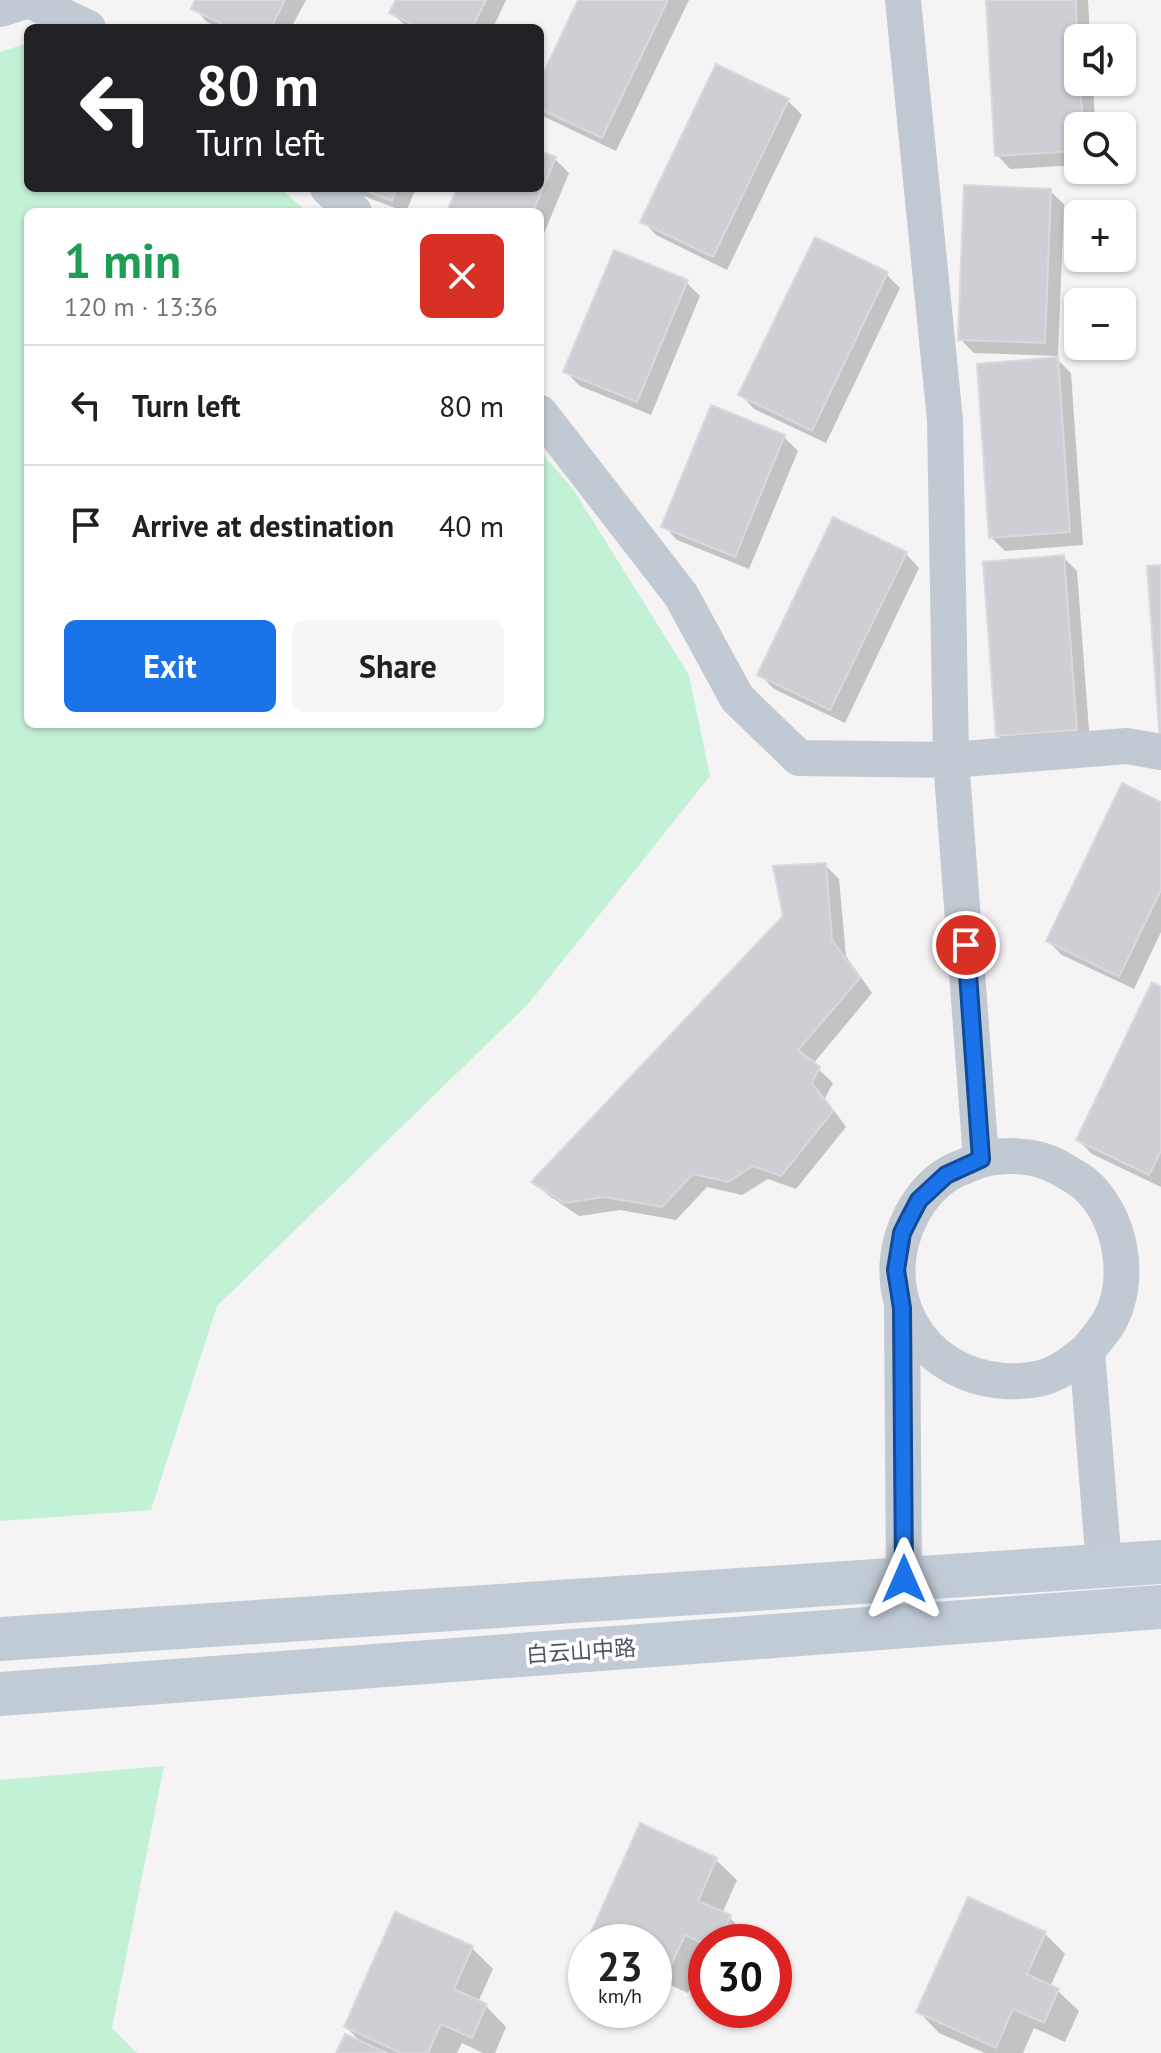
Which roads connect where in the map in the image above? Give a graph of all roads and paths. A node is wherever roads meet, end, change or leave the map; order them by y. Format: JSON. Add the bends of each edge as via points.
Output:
{"nodes":[{"id":1,"x":29,"y":0,"type":"edge"},
{"id":2,"x":903,"y":0,"type":"edge"},
{"id":3,"x":0,"y":9,"type":"edge"},
{"id":4,"x":80,"y":24,"type":"edge"},
{"id":5,"x":332,"y":192,"type":"edge"},
{"id":6,"x":350,"y":208,"type":"edge"},
{"id":7,"x":544,"y":418,"type":"edge"},
{"id":8,"x":1161,"y":752,"type":"edge"},
{"id":9,"x":951,"y":760,"type":"junction"},
{"id":10,"x":981,"y":1159,"type":"junction"},
{"id":11,"x":902,"y":1308,"type":"junction"},
{"id":12,"x":1087,"y":1351,"type":"junction"},
{"id":13,"x":1161,"y":1562,"type":"edge"},
{"id":14,"x":1104,"y":1566,"type":"junction"},
{"id":15,"x":904,"y":1579,"type":"junction"},
{"id":16,"x":1161,"y":1607,"type":"edge"},
{"id":17,"x":0,"y":1639,"type":"edge"},
{"id":18,"x":0,"y":1694,"type":"edge"}],
"edges":[{"from":1,"to":3,"type":"street"},
{"from":1,"to":4,"type":"street"},
{"from":2,"to":9,"type":"street","via":[[945,420]]},
{"from":5,"to":6,"type":"street"},
{"from":7,"to":9,"type":"street","via":[[681,595],[737,698],[799,758]]},
{"from":8,"to":9,"type":"street","via":[[1127,746]]},
{"from":9,"to":10,"type":"street"},
{"from":10,"to":11,"type":"street","via":[[946,1175],[919,1200],[902,1233],[896,1270]]},
{"from":10,"to":12,"type":"street","via":[[1018,1156],[1053,1165],[1085,1184],[1108,1213],[1120,1248],[1121,1285],[1110,1321]]},
{"from":11,"to":12,"type":"street","via":[[920,1340],[948,1365],[982,1380],[1020,1382],[1056,1373]]},
{"from":11,"to":15,"type":"street"},
{"from":12,"to":14,"type":"street"},
{"from":13,"to":14,"type":"main road"},
{"from":14,"to":15,"type":"main road"},
{"from":15,"to":17,"type":"main road"},
{"from":16,"to":18,"type":"main road","name":"白云山中路"}]}
